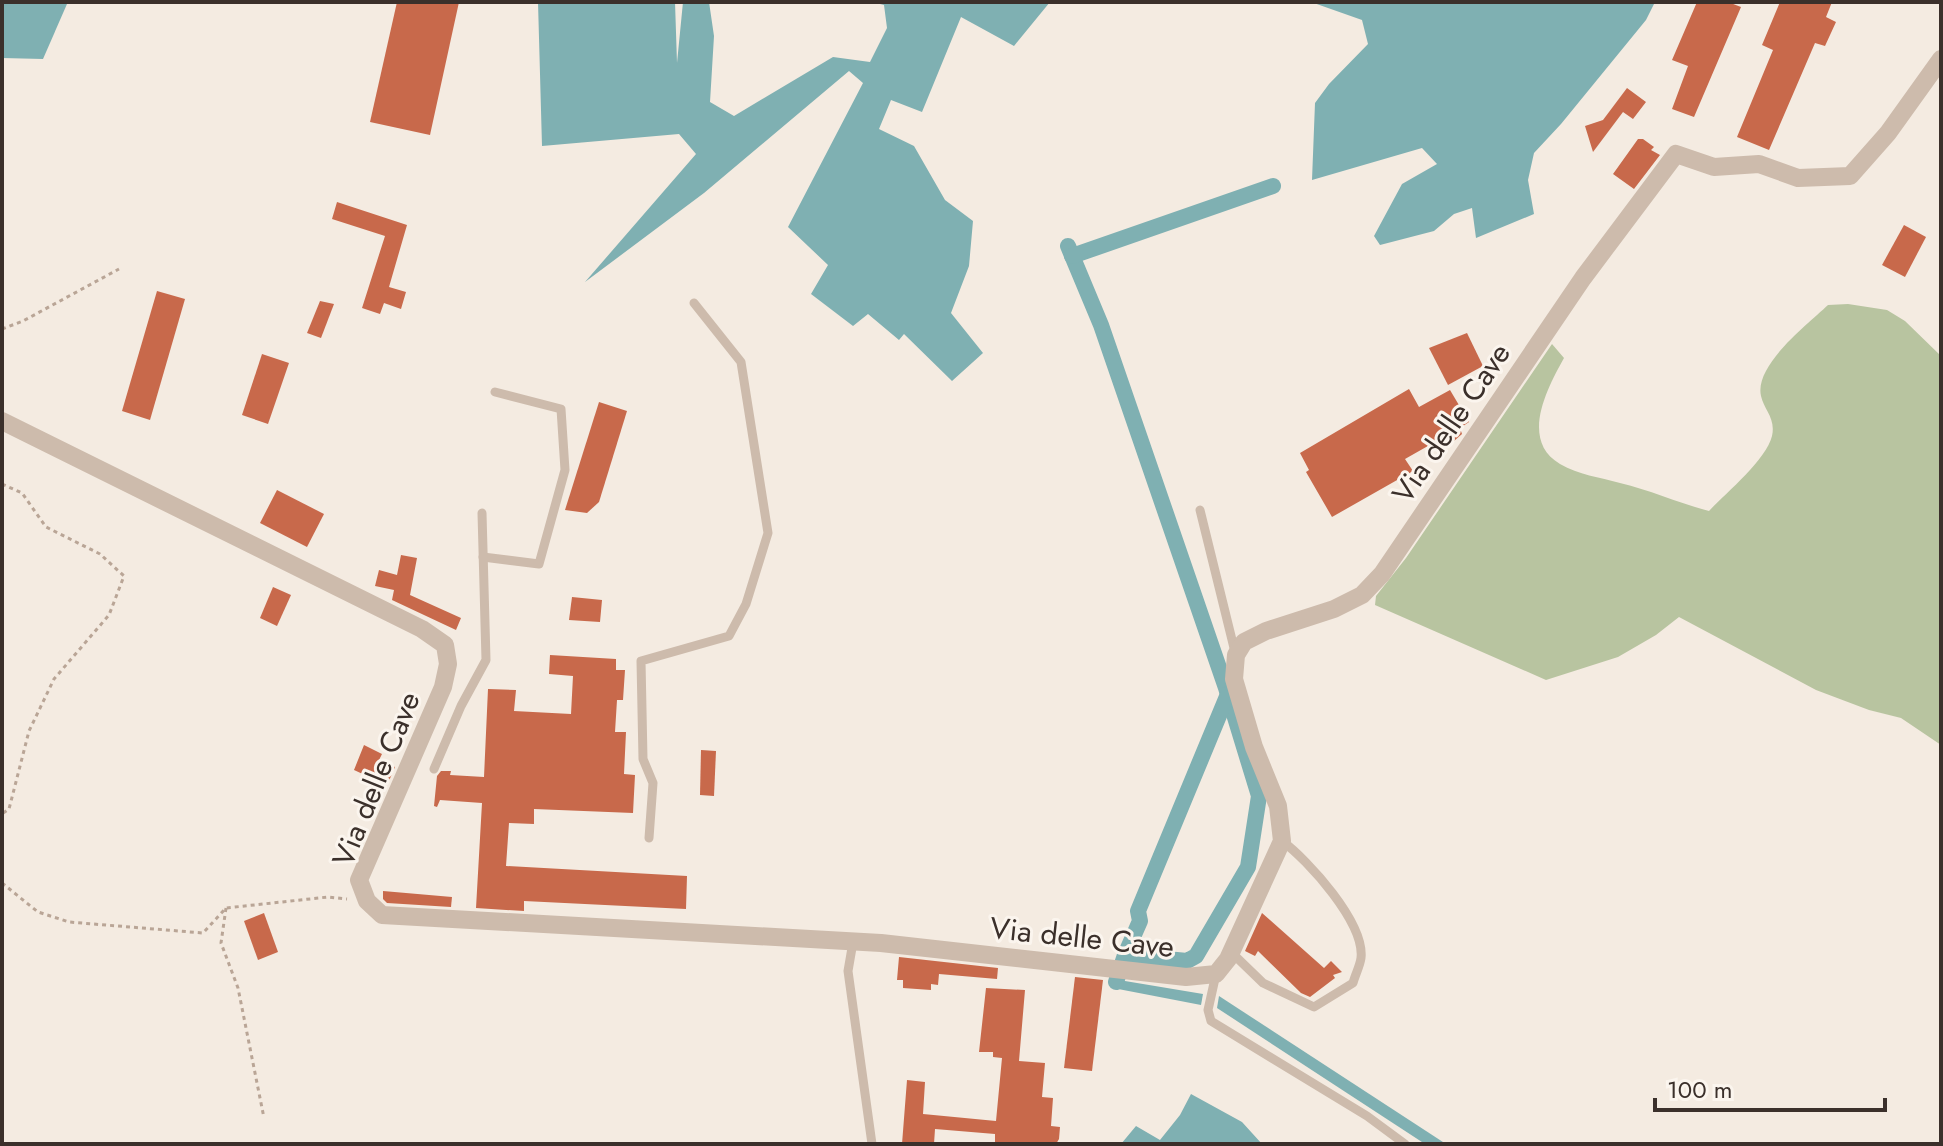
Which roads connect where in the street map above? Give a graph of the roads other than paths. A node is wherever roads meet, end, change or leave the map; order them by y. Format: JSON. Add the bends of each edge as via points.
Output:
{"nodes":[{"id":1,"x":1941,"y":59,"type":"edge"},
{"id":2,"x":694,"y":303,"type":"dead end"},
{"id":3,"x":495,"y":392,"type":"dead end"},
{"id":4,"x":2,"y":421,"type":"edge"},
{"id":5,"x":1200,"y":510,"type":"dead end"},
{"id":6,"x":482,"y":513,"type":"dead end"},
{"id":7,"x":483,"y":557,"type":"junction"},
{"id":8,"x":1236,"y":655,"type":"junction"},
{"id":9,"x":434,"y":769,"type":"dead end"},
{"id":10,"x":649,"y":838,"type":"dead end"},
{"id":11,"x":1282,"y":841,"type":"junction"},
{"id":12,"x":853,"y":942,"type":"junction"},
{"id":13,"x":1231,"y":952,"type":"junction"},
{"id":14,"x":1216,"y":974,"type":"junction"},
{"id":15,"x":872,"y":1144,"type":"edge"},
{"id":16,"x":1405,"y":1144,"type":"edge"}],
"edges":[{"from":1,"to":8,"type":"street","name":"Via delle Cave","via":[[1850,176],[1798,178],[1759,164],[1714,167],[1676,154],[1583,278],[1382,574],[1362,595],[1266,631],[1244,642]]},
{"from":2,"to":10,"type":"lane","via":[[741,362],[768,533],[746,604],[729,636],[641,661],[643,759],[653,783]]},
{"from":3,"to":7,"type":"lane","via":[[561,409],[565,470],[539,564]]},
{"from":4,"to":12,"type":"street","name":"Via delle Cave","via":[[445,645],[443,687],[359,880],[367,901],[382,915]]},
{"from":5,"to":8,"type":"lane"},
{"from":6,"to":7,"type":"lane"},
{"from":7,"to":9,"type":"lane","via":[[486,660]]},
{"from":8,"to":11,"type":"street","via":[[1234,679],[1278,806]]},
{"from":11,"to":13,"type":"street","name":"Via delle Cave"},
{"from":11,"to":13,"type":"lane","via":[[1300,854],[1353,923],[1361,956],[1353,983],[1314,1007],[1263,983]]},
{"from":12,"to":14,"type":"street","name":"Via delle Cave","via":[[1186,977]]},
{"from":12,"to":15,"type":"lane","via":[[848,971]]},
{"from":13,"to":14,"type":"street","name":"Via delle Cave"},
{"from":14,"to":16,"type":"lane","via":[[1208,1010],[1211,1021]]}]}
